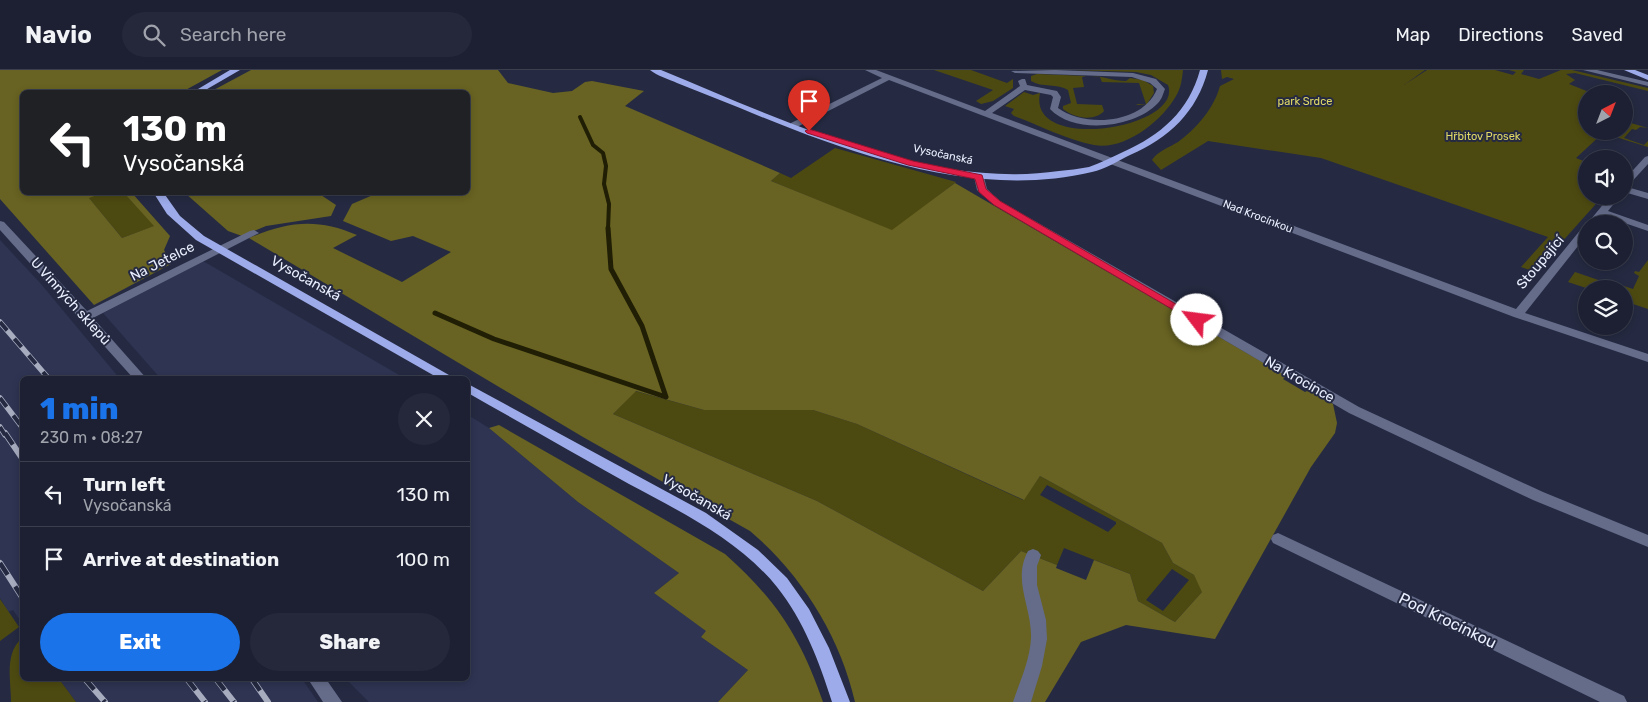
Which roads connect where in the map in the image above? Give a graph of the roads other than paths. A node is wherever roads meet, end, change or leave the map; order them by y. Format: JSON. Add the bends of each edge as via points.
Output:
{"nodes":[{"id":1,"x":236,"y":70,"type":"edge"},
{"id":2,"x":654,"y":70,"type":"edge"},
{"id":3,"x":869,"y":70,"type":"edge"},
{"id":4,"x":1015,"y":70,"type":"edge"},
{"id":5,"x":1587,"y":70,"type":"edge"},
{"id":6,"x":1628,"y":70,"type":"edge"},
{"id":7,"x":1202,"y":73,"type":"edge"},
{"id":8,"x":889,"y":77,"type":"junction"},
{"id":9,"x":1648,"y":78,"type":"edge"},
{"id":10,"x":1648,"y":84,"type":"edge"},
{"id":11,"x":1024,"y":87,"type":"junction"},
{"id":12,"x":200,"y":90,"type":"edge"},
{"id":13,"x":986,"y":114,"type":"junction"},
{"id":14,"x":794,"y":125,"type":"junction"},
{"id":15,"x":1648,"y":159,"type":"edge"},
{"id":16,"x":1112,"y":161,"type":"junction"},
{"id":17,"x":1633,"y":176,"type":"edge"},
{"id":18,"x":979,"y":177,"type":"junction"},
{"id":19,"x":1633,"y":190,"type":"edge"},
{"id":20,"x":160,"y":195,"type":"edge"},
{"id":21,"x":1648,"y":196,"type":"edge"},
{"id":22,"x":1607,"y":205,"type":"edge"},
{"id":23,"x":1601,"y":212,"type":"junction"},
{"id":24,"x":1599,"y":215,"type":"edge"},
{"id":25,"x":0,"y":224,"type":"edge"},
{"id":26,"x":1648,"y":228,"type":"edge"},
{"id":27,"x":254,"y":233,"type":"dead end"},
{"id":28,"x":1578,"y":240,"type":"edge"},
{"id":29,"x":1518,"y":314,"type":"junction"},
{"id":30,"x":85,"y":317,"type":"junction"},
{"id":31,"x":1648,"y":358,"type":"edge"},
{"id":32,"x":137,"y":376,"type":"edge"},
{"id":33,"x":445,"y":376,"type":"edge"},
{"id":34,"x":470,"y":389,"type":"edge"},
{"id":35,"x":1278,"y":539,"type":"dead end"},
{"id":36,"x":1648,"y":541,"type":"edge"},
{"id":37,"x":1033,"y":555,"type":"dead end"},
{"id":38,"x":317,"y":681,"type":"edge"},
{"id":39,"x":333,"y":702,"type":"edge"},
{"id":40,"x":841,"y":702,"type":"edge"},
{"id":41,"x":1022,"y":702,"type":"edge"},
{"id":42,"x":1618,"y":702,"type":"edge"}],
"edges":[{"from":1,"to":12,"type":"main road"},
{"from":2,"to":14,"type":"main road","name":"Vysočanská"},
{"from":3,"to":8,"type":"street","name":"Nad Krocínkou"},
{"from":4,"to":11,"type":"street"},
{"from":4,"to":11,"type":"street","via":[[1133,75],[1153,81],[1161,89],[1158,101],[1152,106],[1126,117],[1093,123],[1058,114],[1054,109],[1057,97],[1054,93]]},
{"from":5,"to":10,"type":"street"},
{"from":6,"to":9,"type":"main road"},
{"from":7,"to":16,"type":"main road","name":"Vysočanská","via":[[1193,104],[1174,125],[1139,149]]},
{"from":8,"to":13,"type":"street","name":"Nad Krocínkou"},
{"from":8,"to":14,"type":"street"},
{"from":11,"to":13,"type":"street"},
{"from":13,"to":16,"type":"street","name":"Nad Krocínkou"},
{"from":14,"to":18,"type":"main road","name":"Vysočanská","via":[[911,163]]},
{"from":15,"to":17,"type":"street"},
{"from":16,"to":18,"type":"main road","name":"Vysočanská","via":[[1041,177]]},
{"from":16,"to":29,"type":"street","name":"Nad Krocínkou"},
{"from":18,"to":36,"type":"street","name":"Na Krocínce","via":[[982,190],[997,203],[1334,399],[1538,496]]},
{"from":19,"to":21,"type":"street"},
{"from":20,"to":33,"type":"main road","name":"Vysočanská","via":[[168,209],[200,238]]},
{"from":22,"to":23,"type":"street"},
{"from":23,"to":24,"type":"street"},
{"from":23,"to":26,"type":"street"},
{"from":25,"to":30,"type":"street","name":"U Vinných sklepů"},
{"from":27,"to":30,"type":"street","name":"Na Jetelce"},
{"from":28,"to":29,"type":"street","name":"Stoupající"},
{"from":29,"to":31,"type":"street","name":"Nad Krocínkou"},
{"from":30,"to":32,"type":"street","name":"U Vinných sklepů"},
{"from":34,"to":40,"type":"main road","name":"Vysočanská","via":[[701,517],[769,568],[810,625]]},
{"from":35,"to":42,"type":"street","name":"Pod Krocínkou"},
{"from":37,"to":41,"type":"street","via":[[1027,568],[1027,581],[1040,632]]},
{"from":38,"to":39,"type":"street"}]}
